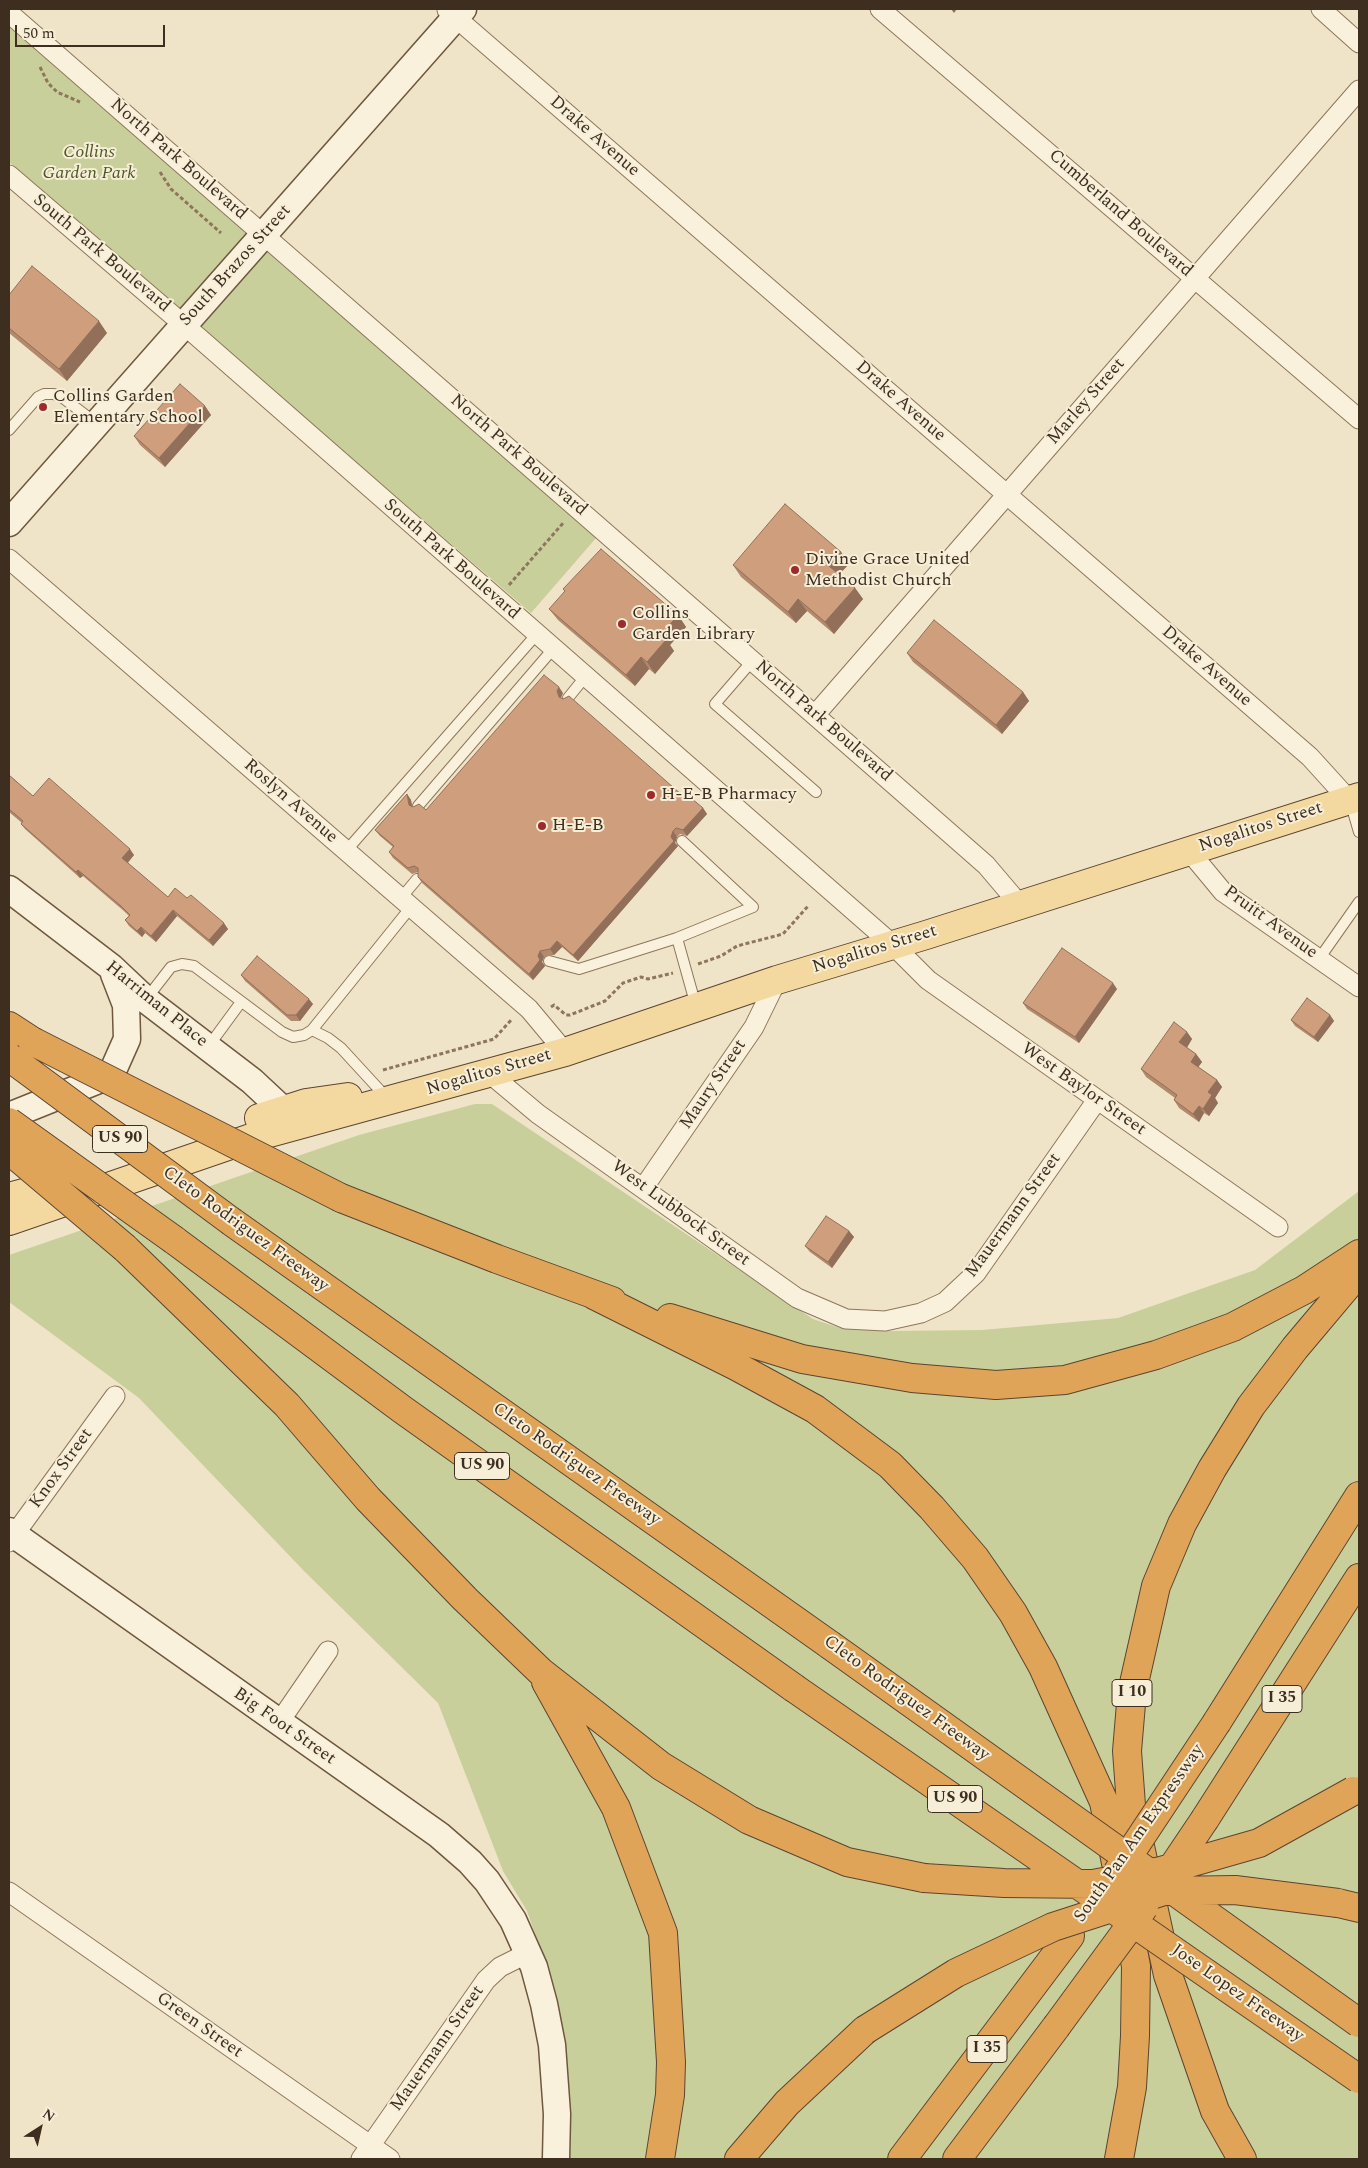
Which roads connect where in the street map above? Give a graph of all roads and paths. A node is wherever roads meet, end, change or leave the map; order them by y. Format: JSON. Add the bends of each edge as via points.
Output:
{"nodes":[{"id":1,"x":880,"y":9,"type":"edge"},
{"id":2,"x":455,"y":11,"type":"edge"},
{"id":3,"x":1325,"y":11,"type":"edge"},
{"id":4,"x":9,"y":12,"type":"edge"},
{"id":5,"x":1359,"y":42,"type":"edge"},
{"id":6,"x":39,"y":64,"type":"dead end"},
{"id":7,"x":1359,"y":90,"type":"edge"},
{"id":8,"x":84,"y":104,"type":"dead end"},
{"id":9,"x":157,"y":167,"type":"dead end"},
{"id":10,"x":9,"y":175,"type":"edge"},
{"id":11,"x":221,"y":233,"type":"dead end"},
{"id":12,"x":264,"y":235,"type":"junction"},
{"id":13,"x":1195,"y":277,"type":"junction"},
{"id":14,"x":183,"y":324,"type":"junction"},
{"id":15,"x":1359,"y":419,"type":"edge"},
{"id":16,"x":97,"y":424,"type":"junction"},
{"id":17,"x":9,"y":430,"type":"edge"},
{"id":18,"x":1006,"y":494,"type":"junction"},
{"id":19,"x":570,"y":516,"type":"dead end"},
{"id":20,"x":9,"y":523,"type":"edge"},
{"id":21,"x":9,"y":560,"type":"edge"},
{"id":22,"x":506,"y":588,"type":"dead end"},
{"id":23,"x":536,"y":635,"type":"junction"},
{"id":24,"x":553,"y":649,"type":"junction"},
{"id":25,"x":753,"y":660,"type":"junction"},
{"id":26,"x":585,"y":677,"type":"junction"},
{"id":27,"x":568,"y":698,"type":"edge"},
{"id":28,"x":816,"y":714,"type":"junction"},
{"id":29,"x":816,"y":792,"type":"dead end"},
{"id":30,"x":1354,"y":798,"type":"edge"},
{"id":31,"x":418,"y":806,"type":"edge"},
{"id":32,"x":1359,"y":832,"type":"edge"},
{"id":33,"x":682,"y":841,"type":"edge"},
{"id":34,"x":346,"y":851,"type":"junction"},
{"id":35,"x":1189,"y":851,"type":"junction"},
{"id":36,"x":418,"y":879,"type":"edge"},
{"id":37,"x":9,"y":889,"type":"edge"},
{"id":38,"x":1359,"y":902,"type":"edge"},
{"id":39,"x":406,"y":903,"type":"junction"},
{"id":40,"x":809,"y":905,"type":"dead end"},
{"id":41,"x":1020,"y":905,"type":"junction"},
{"id":42,"x":677,"y":938,"type":"junction"},
{"id":43,"x":893,"y":946,"type":"junction"},
{"id":44,"x":1319,"y":959,"type":"junction"},
{"id":45,"x":549,"y":961,"type":"edge"},
{"id":46,"x":702,"y":962,"type":"dead end"},
{"id":47,"x":111,"y":967,"type":"junction"},
{"id":48,"x":666,"y":975,"type":"dead end"},
{"id":49,"x":777,"y":980,"type":"junction"},
{"id":50,"x":1359,"y":987,"type":"edge"},
{"id":51,"x":146,"y":1000,"type":"junction"},
{"id":52,"x":241,"y":1002,"type":"junction"},
{"id":53,"x":552,"y":1006,"type":"dead end"},
{"id":54,"x":696,"y":1007,"type":"junction"},
{"id":55,"x":515,"y":1016,"type":"dead end"},
{"id":56,"x":9,"y":1026,"type":"edge"},
{"id":57,"x":312,"y":1030,"type":"junction"},
{"id":58,"x":208,"y":1047,"type":"junction"},
{"id":59,"x":565,"y":1052,"type":"junction"},
{"id":60,"x":9,"y":1057,"type":"edge"},
{"id":61,"x":383,"y":1070,"type":"dead end"},
{"id":62,"x":489,"y":1073,"type":"junction"},
{"id":63,"x":1097,"y":1100,"type":"junction"},
{"id":64,"x":390,"y":1101,"type":"junction"},
{"id":65,"x":9,"y":1116,"type":"edge"},
{"id":66,"x":292,"y":1118,"type":"junction"},
{"id":67,"x":9,"y":1122,"type":"edge"},
{"id":68,"x":9,"y":1150,"type":"edge"},
{"id":69,"x":644,"y":1187,"type":"junction"},
{"id":70,"x":9,"y":1197,"type":"edge"},
{"id":71,"x":9,"y":1220,"type":"edge"},
{"id":72,"x":1278,"y":1227,"type":"dead end"},
{"id":73,"x":1359,"y":1254,"type":"edge"},
{"id":74,"x":1359,"y":1272,"type":"edge"},
{"id":75,"x":594,"y":1295,"type":"junction"},
{"id":76,"x":885,"y":1321,"type":"joint"},
{"id":77,"x":115,"y":1396,"type":"dead end"},
{"id":78,"x":1359,"y":1496,"type":"edge"},
{"id":79,"x":10,"y":1536,"type":"edge"},
{"id":80,"x":1359,"y":1578,"type":"edge"},
{"id":81,"x":328,"y":1651,"type":"dead end"},
{"id":82,"x":541,"y":1672,"type":"junction"},
{"id":83,"x":278,"y":1724,"type":"junction"},
{"id":84,"x":1356,"y":1789,"type":"edge"},
{"id":85,"x":9,"y":1892,"type":"edge"},
{"id":86,"x":1349,"y":1905,"type":"edge"},
{"id":87,"x":528,"y":1953,"type":"junction"},
{"id":88,"x":1359,"y":2023,"type":"edge"},
{"id":89,"x":1359,"y":2079,"type":"edge"},
{"id":90,"x":366,"y":2152,"type":"edge"},
{"id":91,"x":390,"y":2159,"type":"edge"},
{"id":92,"x":556,"y":2159,"type":"edge"},
{"id":93,"x":660,"y":2159,"type":"edge"},
{"id":94,"x":739,"y":2159,"type":"edge"},
{"id":95,"x":902,"y":2159,"type":"edge"},
{"id":96,"x":957,"y":2159,"type":"edge"},
{"id":97,"x":1119,"y":2159,"type":"edge"},
{"id":98,"x":1242,"y":2159,"type":"edge"}],
"edges":[{"from":1,"to":13,"type":"street","name":"Cumberland Boulevard"},
{"from":2,"to":12,"type":"main road","name":"South Brazos Street"},
{"from":2,"to":18,"type":"street","name":"Drake Avenue"},
{"from":3,"to":5,"type":"street"},
{"from":4,"to":12,"type":"street","name":"North Park Boulevard"},
{"from":6,"to":8,"type":"path","via":[[48,83],[57,92]]},
{"from":7,"to":13,"type":"street","name":"Marley Street"},
{"from":9,"to":11,"type":"path","via":[[171,189]]},
{"from":10,"to":14,"type":"street","name":"South Park Boulevard"},
{"from":12,"to":14,"type":"main road","name":"South Brazos Street"},
{"from":12,"to":25,"type":"street","name":"North Park Boulevard"},
{"from":13,"to":15,"type":"street","name":"Cumberland Boulevard"},
{"from":13,"to":18,"type":"street","name":"Marley Street"},
{"from":14,"to":16,"type":"main road","name":"South Brazos Street"},
{"from":14,"to":23,"type":"street","name":"South Park Boulevard"},
{"from":16,"to":17,"type":"lane","via":[[63,398],[44,394]]},
{"from":16,"to":20,"type":"main road","name":"South Brazos Street"},
{"from":18,"to":28,"type":"street","name":"Marley Street"},
{"from":18,"to":30,"type":"street","name":"Drake Avenue"},
{"from":19,"to":22,"type":"path"},
{"from":21,"to":34,"type":"street","name":"Roslyn Avenue"},
{"from":23,"to":24,"type":"street","name":"South Park Boulevard"},
{"from":23,"to":34,"type":"lane"},
{"from":24,"to":26,"type":"street","name":"South Park Boulevard"},
{"from":24,"to":31,"type":"lane"},
{"from":25,"to":28,"type":"street","name":"North Park Boulevard"},
{"from":25,"to":29,"type":"lane","via":[[715,704]]},
{"from":26,"to":27,"type":"lane"},
{"from":26,"to":43,"type":"street","name":"South Park Boulevard"},
{"from":28,"to":41,"type":"street","name":"North Park Boulevard","via":[[986,865]]},
{"from":30,"to":32,"type":"lane"},
{"from":30,"to":35,"type":"main road","name":"Nogalitos Street"},
{"from":33,"to":42,"type":"lane","via":[[752,907]]},
{"from":34,"to":39,"type":"street","name":"Roslyn Avenue"},
{"from":35,"to":41,"type":"main road","name":"Nogalitos Street"},
{"from":35,"to":44,"type":"street","name":"Pruitt Avenue","via":[[1223,892]]},
{"from":36,"to":39,"type":"lane"},
{"from":37,"to":47,"type":"main road","name":"Harriman Place"},
{"from":38,"to":44,"type":"lane"},
{"from":39,"to":57,"type":"lane"},
{"from":39,"to":59,"type":"street","name":"Roslyn Avenue","via":[[529,1009]]},
{"from":40,"to":46,"type":"path","via":[[783,934],[737,946]]},
{"from":41,"to":43,"type":"main road","name":"Nogalitos Street"},
{"from":42,"to":45,"type":"lane","via":[[579,968]]},
{"from":42,"to":54,"type":"lane"},
{"from":43,"to":49,"type":"main road","name":"Nogalitos Street"},
{"from":43,"to":63,"type":"street","name":"West Baylor Street","via":[[928,980]]},
{"from":44,"to":50,"type":"street","name":"Pruitt Avenue"},
{"from":47,"to":51,"type":"main road","name":"Harriman Place"},
{"from":47,"to":65,"type":"main road","via":[[126,1005],[127,1038],[111,1076]]},
{"from":48,"to":53,"type":"path","via":[[648,979],[640,976],[623,983],[605,1001],[570,1015]]},
{"from":49,"to":54,"type":"main road","name":"Nogalitos Street"},
{"from":49,"to":69,"type":"street","name":"Maury Street","via":[[754,1027]]},
{"from":51,"to":52,"type":"lane","via":[[171,967],[182,964],[202,970]]},
{"from":51,"to":58,"type":"main road","name":"Harriman Place"},
{"from":52,"to":57,"type":"lane","via":[[293,1037]]},
{"from":52,"to":58,"type":"lane"},
{"from":54,"to":59,"type":"main road","name":"Nogalitos Street"},
{"from":55,"to":61,"type":"path","via":[[494,1039]]},
{"from":56,"to":75,"type":"highway","bridge":true,"via":[[341,1198]]},
{"from":57,"to":64,"type":"lane","via":[[341,1048]]},
{"from":58,"to":66,"type":"main road","name":"Harriman Place","via":[[252,1080]]},
{"from":59,"to":62,"type":"main road","name":"Nogalitos Street"},
{"from":60,"to":88,"type":"highway","name":"Cleto Rodriguez Freeway","number":"US 90","bridge":true,"via":[[232,1222]]},
{"from":62,"to":64,"type":"main road","name":"Nogalitos Street"},
{"from":62,"to":69,"type":"street","name":"West Lubbock Street","via":[[538,1114]]},
{"from":63,"to":72,"type":"street","name":"West Baylor Street"},
{"from":63,"to":76,"type":"street","name":"Mauermann Street","via":[[976,1273],[945,1302],[921,1313]]},
{"from":64,"to":66,"type":"main road","name":"Nogalitos Street","via":[[349,1097],[306,1103]]},
{"from":66,"to":70,"type":"main road","name":"Nogalitos Street"},
{"from":66,"to":71,"type":"main road","name":"Nogalitos Street","via":[[251,1138]]},
{"from":67,"to":89,"type":"highway","name":"Jose Lopez Freeway","number":"US 90","bridge":true,"via":[[403,1410],[794,1688]]},
{"from":68,"to":82,"type":"highway","bridge":true,"via":[[124,1248],[287,1405],[375,1506]]},
{"from":69,"to":76,"type":"street","name":"West Lubbock Street","via":[[797,1298],[846,1319]]},
{"from":73,"to":75,"type":"highway","via":[[1288,1299],[1199,1341],[1065,1380],[996,1385],[912,1378],[802,1359]]},
{"from":74,"to":98,"type":"highway","number":"I 10","via":[[1272,1376],[1229,1440],[1191,1508],[1156,1586],[1132,1692],[1127,1751],[1131,1806],[1168,1975],[1215,2111]]},
{"from":75,"to":97,"type":"highway","via":[[815,1409],[890,1465],[975,1558],[1013,1614],[1043,1667],[1104,1802],[1136,1966],[1132,2087]]},
{"from":77,"to":79,"type":"street","name":"Knox Street"},
{"from":78,"to":95,"type":"highway","name":"South Pan Am Expressway","number":"I 35","bridge":true,"via":[[1120,1869]]},
{"from":79,"to":83,"type":"main road","name":"Big Foot Street"},
{"from":80,"to":96,"type":"highway","number":"I 35","bridge":true,"via":[[1163,1882]]},
{"from":81,"to":83,"type":"street"},
{"from":82,"to":84,"type":"highway","bridge":true,"via":[[661,1766],[750,1820],[847,1862],[924,1878],[1093,1884],[1161,1872],[1259,1843]]},
{"from":82,"to":93,"type":"highway","via":[[616,1808],[663,1934],[670,2095]]},
{"from":83,"to":87,"type":"main road","name":"Big Foot Street","via":[[398,1805],[470,1862],[498,1895]]},
{"from":85,"to":90,"type":"street","name":"Green Street"},
{"from":86,"to":94,"type":"highway","bridge":true,"via":[[1235,1890],[1164,1891],[1053,1927],[956,1973],[865,2030],[787,2103]]},
{"from":87,"to":90,"type":"street","name":"Mauermann Street","via":[[500,1967],[486,1980]]},
{"from":87,"to":92,"type":"main road","name":"Big Foot Street","via":[[552,2045],[557,2114]]},
{"from":90,"to":91,"type":"street","name":"Green Street"}]}
